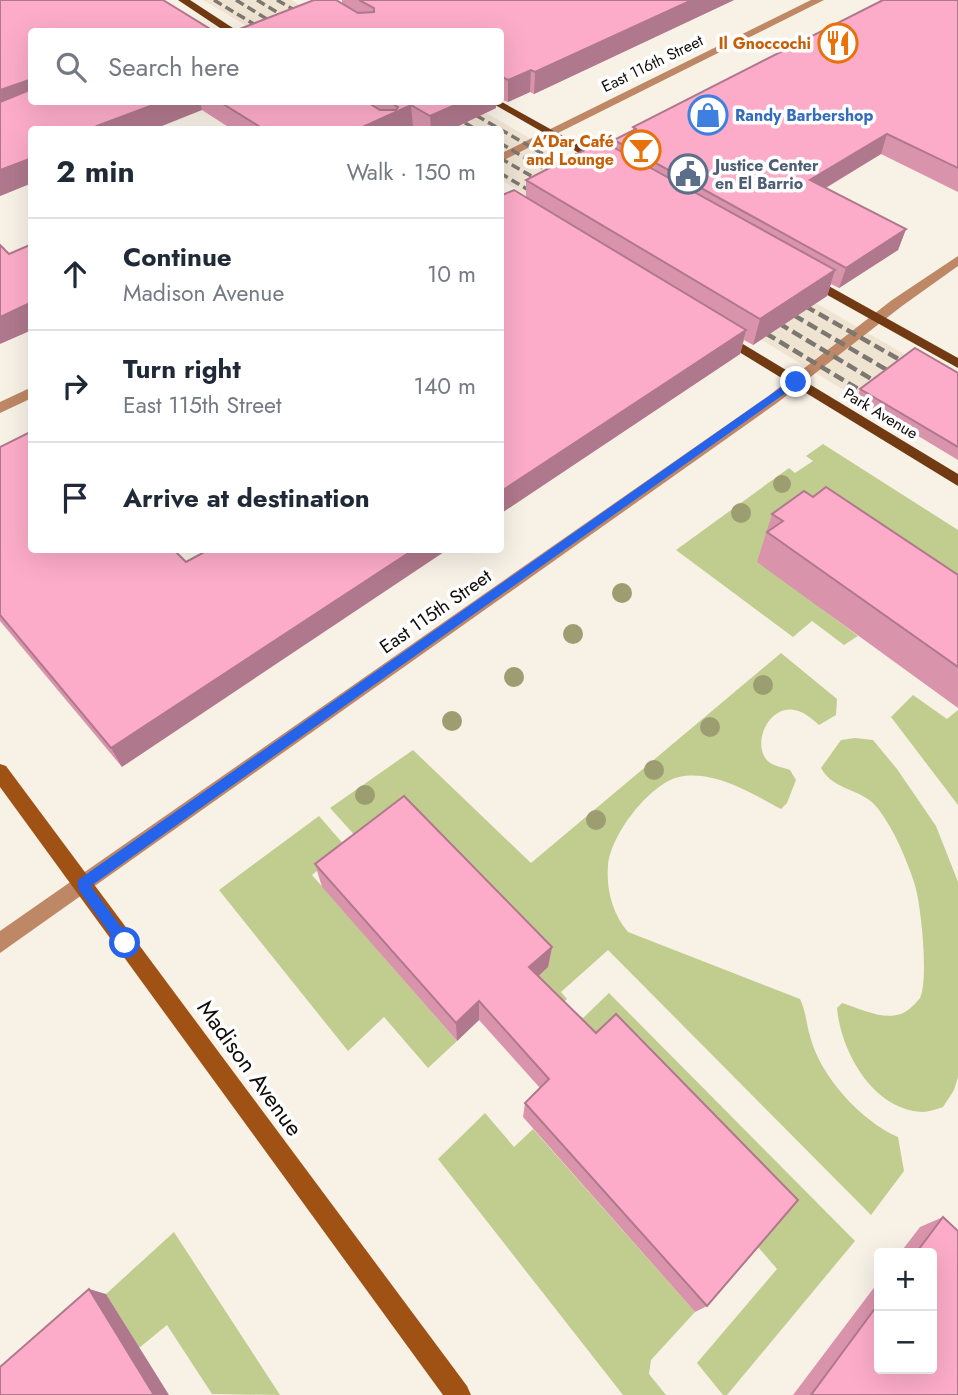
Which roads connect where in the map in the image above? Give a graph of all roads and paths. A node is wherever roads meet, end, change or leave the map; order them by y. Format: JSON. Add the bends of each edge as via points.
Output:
{"nodes":[{"id":1,"x":183,"y":0,"type":"edge"},
{"id":2,"x":819,"y":0,"type":"edge"},
{"id":3,"x":250,"y":26,"type":"edge"},
{"id":4,"x":228,"y":28,"type":"edge"},
{"id":5,"x":245,"y":28,"type":"edge"},
{"id":6,"x":500,"y":105,"type":"edge"},
{"id":7,"x":551,"y":133,"type":"junction"},
{"id":8,"x":504,"y":157,"type":"edge"},
{"id":9,"x":617,"y":170,"type":"edge"},
{"id":10,"x":958,"y":260,"type":"edge"},
{"id":11,"x":792,"y":269,"type":"edge"},
{"id":12,"x":878,"y":318,"type":"junction"},
{"id":13,"x":716,"y":331,"type":"edge"},
{"id":14,"x":958,"y":364,"type":"edge"},
{"id":15,"x":796,"y":382,"type":"junction"},
{"id":16,"x":28,"y":394,"type":"edge"},
{"id":17,"x":0,"y":408,"type":"edge"},
{"id":18,"x":958,"y":481,"type":"edge"},
{"id":19,"x":0,"y":772,"type":"edge"},
{"id":20,"x":82,"y":884,"type":"junction"},
{"id":21,"x":0,"y":943,"type":"edge"},
{"id":22,"x":458,"y":1395,"type":"edge"}],
"edges":[{"from":1,"to":4,"type":"main road"},
{"from":2,"to":7,"type":"street","name":"East 116th Street"},
{"from":3,"to":5,"type":"street"},
{"from":6,"to":7,"type":"main road"},
{"from":7,"to":8,"type":"street","name":"East 116th Street"},
{"from":7,"to":9,"type":"main road"},
{"from":10,"to":12,"type":"street","name":"East 115th Street"},
{"from":11,"to":12,"type":"main road"},
{"from":12,"to":14,"type":"main road"},
{"from":12,"to":15,"type":"street","name":"East 115th Street"},
{"from":13,"to":15,"type":"main road","name":"Park Avenue"},
{"from":15,"to":18,"type":"main road","name":"Park Avenue"},
{"from":15,"to":20,"type":"street","name":"East 115th Street"},
{"from":16,"to":17,"type":"street"},
{"from":19,"to":20,"type":"main road","name":"Madison Avenue"},
{"from":20,"to":21,"type":"street","name":"East 115th Street"},
{"from":20,"to":22,"type":"main road","name":"Madison Avenue"}]}
